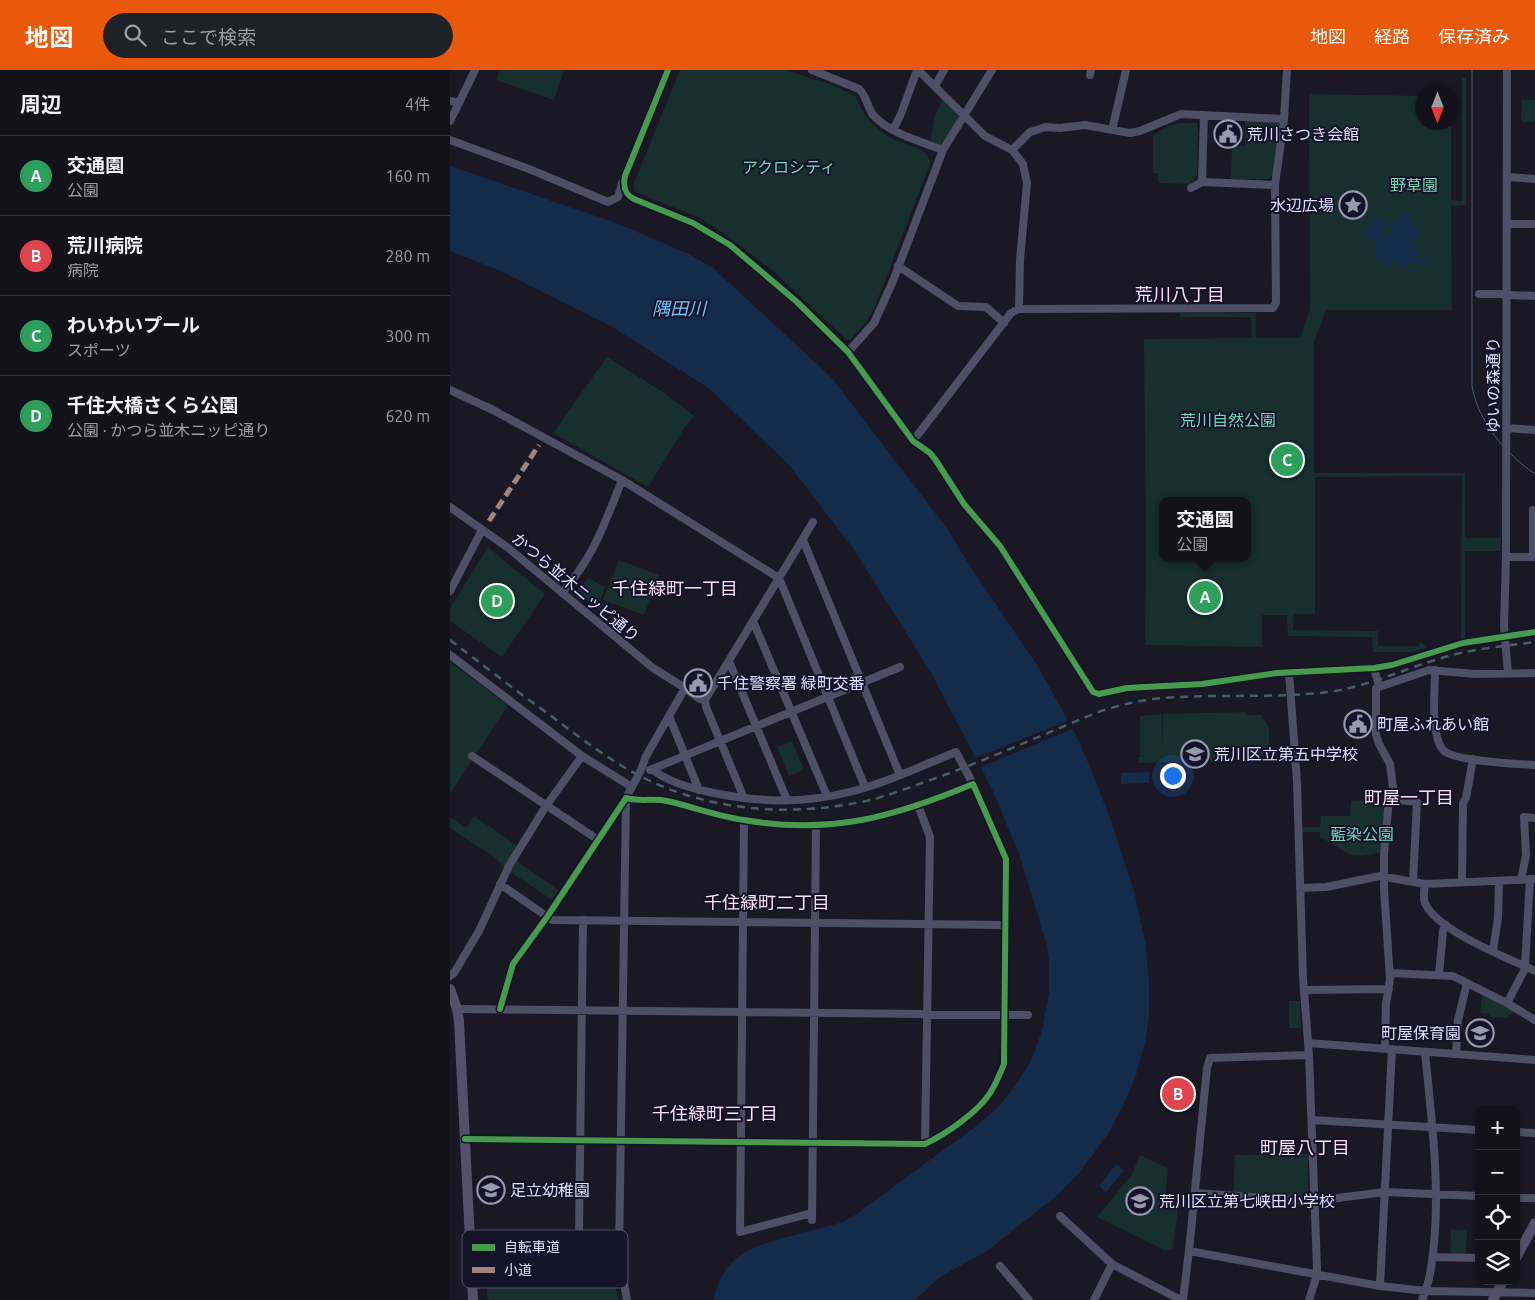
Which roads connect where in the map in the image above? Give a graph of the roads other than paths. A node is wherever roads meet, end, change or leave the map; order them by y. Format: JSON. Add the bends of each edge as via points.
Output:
{"nodes":[{"id":1,"x":475,"y":70,"type":"edge"},
{"id":2,"x":668,"y":70,"type":"edge"},
{"id":3,"x":812,"y":70,"type":"edge"},
{"id":4,"x":918,"y":70,"type":"edge"},
{"id":5,"x":944,"y":70,"type":"edge"},
{"id":6,"x":992,"y":70,"type":"edge"},
{"id":7,"x":1126,"y":70,"type":"edge"},
{"id":8,"x":1287,"y":70,"type":"edge"},
{"id":9,"x":1507,"y":70,"type":"edge"},
{"id":10,"x":831,"y":73,"type":"edge"},
{"id":11,"x":935,"y":86,"type":"junction"},
{"id":12,"x":450,"y":101,"type":"edge"},
{"id":13,"x":459,"y":103,"type":"junction"},
{"id":14,"x":1204,"y":115,"type":"junction"},
{"id":15,"x":964,"y":116,"type":"junction"},
{"id":16,"x":1284,"y":119,"type":"junction"},
{"id":17,"x":450,"y":121,"type":"edge"},
{"id":18,"x":893,"y":130,"type":"junction"},
{"id":19,"x":1112,"y":130,"type":"junction"},
{"id":20,"x":450,"y":140,"type":"edge"},
{"id":21,"x":942,"y":150,"type":"junction"},
{"id":22,"x":1012,"y":150,"type":"junction"},
{"id":23,"x":625,"y":176,"type":"junction"},
{"id":24,"x":1507,"y":177,"type":"junction"},
{"id":25,"x":1535,"y":179,"type":"edge"},
{"id":26,"x":1202,"y":182,"type":"junction"},
{"id":27,"x":1275,"y":185,"type":"junction"},
{"id":28,"x":1191,"y":188,"type":"dead end"},
{"id":29,"x":1507,"y":224,"type":"junction"},
{"id":30,"x":1535,"y":224,"type":"edge"},
{"id":31,"x":898,"y":266,"type":"junction"},
{"id":32,"x":1479,"y":294,"type":"dead end"},
{"id":33,"x":1507,"y":294,"type":"junction"},
{"id":34,"x":1535,"y":296,"type":"edge"},
{"id":35,"x":1020,"y":309,"type":"junction"},
{"id":36,"x":1004,"y":323,"type":"junction"},
{"id":37,"x":848,"y":352,"type":"junction"},
{"id":38,"x":450,"y":390,"type":"edge"},
{"id":39,"x":1506,"y":428,"type":"junction"},
{"id":40,"x":1535,"y":430,"type":"edge"},
{"id":41,"x":913,"y":441,"type":"junction"},
{"id":42,"x":622,"y":480,"type":"junction"},
{"id":43,"x":450,"y":506,"type":"edge"},
{"id":44,"x":1533,"y":510,"type":"dead end"},
{"id":45,"x":813,"y":522,"type":"dead end"},
{"id":46,"x":482,"y":530,"type":"junction"},
{"id":47,"x":803,"y":540,"type":"junction"},
{"id":48,"x":1506,"y":557,"type":"junction"},
{"id":49,"x":1534,"y":557,"type":"edge"},
{"id":50,"x":779,"y":578,"type":"junction"},
{"id":51,"x":450,"y":590,"type":"edge"},
{"id":52,"x":562,"y":593,"type":"junction"},
{"id":53,"x":753,"y":621,"type":"junction"},
{"id":54,"x":1535,"y":632,"type":"edge"},
{"id":55,"x":1505,"y":636,"type":"junction"},
{"id":56,"x":450,"y":655,"type":"edge"},
{"id":57,"x":729,"y":661,"type":"junction"},
{"id":58,"x":900,"y":667,"type":"dead end"},
{"id":59,"x":1374,"y":668,"type":"junction"},
{"id":60,"x":1435,"y":670,"type":"junction"},
{"id":61,"x":1289,"y":672,"type":"junction"},
{"id":62,"x":1508,"y":673,"type":"junction"},
{"id":63,"x":1535,"y":673,"type":"edge"},
{"id":64,"x":862,"y":683,"type":"junction"},
{"id":65,"x":1379,"y":686,"type":"junction"},
{"id":66,"x":685,"y":688,"type":"junction"},
{"id":67,"x":828,"y":697,"type":"junction"},
{"id":68,"x":705,"y":700,"type":"junction"},
{"id":69,"x":791,"y":712,"type":"junction"},
{"id":70,"x":669,"y":716,"type":"junction"},
{"id":71,"x":756,"y":726,"type":"junction"},
{"id":72,"x":720,"y":742,"type":"junction"},
{"id":73,"x":472,"y":756,"type":"dead end"},
{"id":74,"x":582,"y":756,"type":"junction"},
{"id":75,"x":686,"y":756,"type":"junction"},
{"id":76,"x":1473,"y":759,"type":"junction"},
{"id":77,"x":1535,"y":765,"type":"edge"},
{"id":78,"x":643,"y":770,"type":"junction"},
{"id":79,"x":653,"y":770,"type":"junction"},
{"id":80,"x":900,"y":775,"type":"junction"},
{"id":81,"x":973,"y":784,"type":"junction"},
{"id":82,"x":632,"y":787,"type":"junction"},
{"id":83,"x":865,"y":788,"type":"junction"},
{"id":84,"x":699,"y":790,"type":"junction"},
{"id":85,"x":827,"y":796,"type":"junction"},
{"id":86,"x":626,"y":798,"type":"junction"},
{"id":87,"x":744,"y":798,"type":"junction"},
{"id":88,"x":1389,"y":799,"type":"junction"},
{"id":89,"x":787,"y":800,"type":"junction"},
{"id":90,"x":546,"y":806,"type":"junction"},
{"id":91,"x":918,"y":806,"type":"junction"},
{"id":92,"x":1535,"y":818,"type":"edge"},
{"id":93,"x":744,"y":820,"type":"junction"},
{"id":94,"x":816,"y":825,"type":"junction"},
{"id":95,"x":597,"y":839,"type":"junction"},
{"id":96,"x":1383,"y":876,"type":"junction"},
{"id":97,"x":1533,"y":879,"type":"edge"},
{"id":98,"x":1521,"y":880,"type":"junction"},
{"id":99,"x":1499,"y":881,"type":"junction"},
{"id":100,"x":1413,"y":882,"type":"junction"},
{"id":101,"x":1462,"y":882,"type":"junction"},
{"id":102,"x":500,"y":884,"type":"junction"},
{"id":103,"x":1424,"y":884,"type":"junction"},
{"id":104,"x":1300,"y":888,"type":"junction"},
{"id":105,"x":547,"y":916,"type":"junction"},
{"id":106,"x":583,"y":920,"type":"junction"},
{"id":107,"x":624,"y":920,"type":"junction"},
{"id":108,"x":743,"y":922,"type":"junction"},
{"id":109,"x":816,"y":923,"type":"junction"},
{"id":110,"x":928,"y":924,"type":"junction"},
{"id":111,"x":1445,"y":924,"type":"junction"},
{"id":112,"x":1005,"y":925,"type":"junction"},
{"id":113,"x":1493,"y":951,"type":"junction"},
{"id":114,"x":1526,"y":966,"type":"junction"},
{"id":115,"x":1535,"y":971,"type":"edge"},
{"id":116,"x":1390,"y":974,"type":"junction"},
{"id":117,"x":450,"y":976,"type":"edge"},
{"id":118,"x":1439,"y":976,"type":"junction"},
{"id":119,"x":1467,"y":983,"type":"junction"},
{"id":120,"x":1389,"y":989,"type":"junction"},
{"id":121,"x":450,"y":990,"type":"edge"},
{"id":122,"x":1304,"y":990,"type":"junction"},
{"id":123,"x":1507,"y":1003,"type":"junction"},
{"id":124,"x":457,"y":1009,"type":"junction"},
{"id":125,"x":500,"y":1009,"type":"junction"},
{"id":126,"x":582,"y":1010,"type":"junction"},
{"id":127,"x":623,"y":1011,"type":"junction"},
{"id":128,"x":742,"y":1012,"type":"junction"},
{"id":129,"x":815,"y":1013,"type":"junction"},
{"id":130,"x":927,"y":1014,"type":"junction"},
{"id":131,"x":1005,"y":1015,"type":"junction"},
{"id":132,"x":1028,"y":1015,"type":"dead end"},
{"id":133,"x":1535,"y":1020,"type":"edge"},
{"id":134,"x":1308,"y":1043,"type":"junction"},
{"id":135,"x":1389,"y":1048,"type":"junction"},
{"id":136,"x":1425,"y":1052,"type":"junction"},
{"id":137,"x":1456,"y":1054,"type":"junction"},
{"id":138,"x":1309,"y":1055,"type":"junction"},
{"id":139,"x":1535,"y":1060,"type":"edge"},
{"id":140,"x":1312,"y":1120,"type":"junction"},
{"id":141,"x":1388,"y":1124,"type":"junction"},
{"id":142,"x":1432,"y":1128,"type":"junction"},
{"id":143,"x":1475,"y":1130,"type":"edge"},
{"id":144,"x":1520,"y":1132,"type":"edge"},
{"id":145,"x":1535,"y":1133,"type":"edge"},
{"id":146,"x":465,"y":1139,"type":"junction"},
{"id":147,"x":580,"y":1141,"type":"junction"},
{"id":148,"x":622,"y":1141,"type":"junction"},
{"id":149,"x":741,"y":1142,"type":"junction"},
{"id":150,"x":813,"y":1143,"type":"junction"},
{"id":151,"x":925,"y":1144,"type":"junction"},
{"id":152,"x":1384,"y":1192,"type":"junction"},
{"id":153,"x":1195,"y":1193,"type":"junction"},
{"id":154,"x":1437,"y":1194,"type":"junction"},
{"id":155,"x":1475,"y":1196,"type":"edge"},
{"id":156,"x":1520,"y":1198,"type":"edge"},
{"id":157,"x":1535,"y":1198,"type":"edge"},
{"id":158,"x":1314,"y":1201,"type":"junction"},
{"id":159,"x":1060,"y":1216,"type":"dead end"},
{"id":160,"x":1535,"y":1223,"type":"edge"},
{"id":161,"x":470,"y":1230,"type":"edge"},
{"id":162,"x":579,"y":1230,"type":"edge"},
{"id":163,"x":620,"y":1230,"type":"edge"},
{"id":164,"x":1190,"y":1251,"type":"junction"},
{"id":165,"x":1520,"y":1251,"type":"edge"},
{"id":166,"x":1433,"y":1257,"type":"junction"},
{"id":167,"x":1475,"y":1258,"type":"edge"},
{"id":168,"x":1112,"y":1264,"type":"junction"},
{"id":169,"x":1000,"y":1266,"type":"dead end"},
{"id":170,"x":1317,"y":1275,"type":"junction"},
{"id":171,"x":1502,"y":1285,"type":"edge"},
{"id":172,"x":1380,"y":1286,"type":"junction"},
{"id":173,"x":1426,"y":1291,"type":"junction"},
{"id":174,"x":1535,"y":1294,"type":"edge"},
{"id":175,"x":1495,"y":1296,"type":"edge"},
{"id":176,"x":1029,"y":1300,"type":"edge"},
{"id":177,"x":1094,"y":1300,"type":"edge"},
{"id":178,"x":1182,"y":1300,"type":"edge"},
{"id":179,"x":1309,"y":1300,"type":"edge"},
{"id":180,"x":1422,"y":1300,"type":"edge"}],
"edges":[{"from":1,"to":13,"type":"street"},
{"from":2,"to":23,"type":"street"},
{"from":3,"to":10,"type":"street"},
{"from":4,"to":11,"type":"street"},
{"from":4,"to":18,"type":"street"},
{"from":5,"to":11,"type":"street"},
{"from":6,"to":15,"type":"street"},
{"from":7,"to":19,"type":"street"},
{"from":8,"to":16,"type":"street"},
{"from":9,"to":24,"type":"street","name":"ゆいの森通り"},
{"from":10,"to":18,"type":"street","via":[[859,88],[873,115]]},
{"from":11,"to":15,"type":"street"},
{"from":12,"to":13,"type":"street"},
{"from":13,"to":17,"type":"street"},
{"from":14,"to":16,"type":"street"},
{"from":14,"to":19,"type":"street","via":[[1181,114],[1130,133]]},
{"from":14,"to":26,"type":"street"},
{"from":15,"to":21,"type":"street"},
{"from":15,"to":22,"type":"street","via":[[985,136]]},
{"from":16,"to":27,"type":"street"},
{"from":18,"to":21,"type":"street"},
{"from":19,"to":22,"type":"street","via":[[1085,125],[1039,128],[1030,132]]},
{"from":20,"to":23,"type":"street","via":[[608,202],[618,197]]},
{"from":21,"to":31,"type":"street"},
{"from":22,"to":35,"type":"street","via":[[1023,164],[1028,183],[1020,260]]},
{"from":23,"to":37,"type":"street","via":[[624,190],[629,196],[693,223],[730,245],[797,302]]},
{"from":24,"to":25,"type":"street"},
{"from":24,"to":29,"type":"street","name":"ゆいの森通り"},
{"from":26,"to":27,"type":"street"},
{"from":26,"to":28,"type":"street"},
{"from":27,"to":35,"type":"street","via":[[1276,303],[1272,308]]},
{"from":29,"to":30,"type":"street"},
{"from":29,"to":33,"type":"street","name":"ゆいの森通り"},
{"from":31,"to":36,"type":"street","via":[[958,306],[986,307]]},
{"from":31,"to":37,"type":"street","via":[[874,323]]},
{"from":32,"to":33,"type":"street"},
{"from":33,"to":34,"type":"street"},
{"from":33,"to":39,"type":"street","name":"ゆいの森通り"},
{"from":35,"to":36,"type":"street"},
{"from":36,"to":41,"type":"street"},
{"from":37,"to":41,"type":"street"},
{"from":38,"to":42,"type":"street"},
{"from":39,"to":40,"type":"street"},
{"from":39,"to":48,"type":"street","name":"ゆいの森通り"},
{"from":41,"to":61,"type":"street","via":[[930,452],[964,504],[1000,546],[1093,692],[1210,683]]},
{"from":42,"to":50,"type":"street"},
{"from":42,"to":52,"type":"street","via":[[597,544]]},
{"from":43,"to":46,"type":"street","name":"かつら並木ニッピ通り"},
{"from":44,"to":49,"type":"street"},
{"from":45,"to":47,"type":"street"},
{"from":46,"to":51,"type":"street"},
{"from":46,"to":52,"type":"street","name":"かつら並木ニッピ通り"},
{"from":47,"to":50,"type":"street"},
{"from":47,"to":64,"type":"street"},
{"from":48,"to":49,"type":"street"},
{"from":48,"to":55,"type":"street","name":"ゆいの森通り"},
{"from":50,"to":53,"type":"street"},
{"from":50,"to":67,"type":"street"},
{"from":52,"to":66,"type":"street","name":"かつら並木ニッピ通り","via":[[653,668]]},
{"from":53,"to":57,"type":"street"},
{"from":53,"to":69,"type":"street"},
{"from":54,"to":55,"type":"street"},
{"from":55,"to":59,"type":"street","via":[[1451,646]]},
{"from":55,"to":62,"type":"street","name":"ゆいの森通り"},
{"from":56,"to":74,"type":"street"},
{"from":57,"to":68,"type":"street"},
{"from":57,"to":71,"type":"street"},
{"from":58,"to":64,"type":"street"},
{"from":59,"to":61,"type":"street"},
{"from":59,"to":65,"type":"street"},
{"from":60,"to":62,"type":"street"},
{"from":60,"to":65,"type":"street"},
{"from":60,"to":76,"type":"street","via":[[1434,726],[1443,750]]},
{"from":61,"to":104,"type":"street"},
{"from":62,"to":63,"type":"street"},
{"from":64,"to":67,"type":"street"},
{"from":64,"to":80,"type":"street"},
{"from":65,"to":88,"type":"street","via":[[1376,688],[1376,735],[1390,764],[1393,788]]},
{"from":66,"to":68,"type":"street","name":"かつら並木ニッピ通り"},
{"from":66,"to":70,"type":"street"},
{"from":67,"to":69,"type":"street"},
{"from":67,"to":83,"type":"street"},
{"from":68,"to":72,"type":"street"},
{"from":69,"to":71,"type":"street"},
{"from":69,"to":85,"type":"street"},
{"from":70,"to":75,"type":"street"},
{"from":70,"to":78,"type":"street","via":[[645,758]]},
{"from":71,"to":72,"type":"street"},
{"from":71,"to":89,"type":"street"},
{"from":72,"to":75,"type":"street"},
{"from":72,"to":87,"type":"street"},
{"from":73,"to":90,"type":"street"},
{"from":74,"to":82,"type":"street"},
{"from":74,"to":90,"type":"street"},
{"from":75,"to":79,"type":"street"},
{"from":75,"to":84,"type":"street"},
{"from":76,"to":77,"type":"street"},
{"from":76,"to":101,"type":"street","via":[[1463,803]]},
{"from":78,"to":79,"type":"street"},
{"from":78,"to":82,"type":"street"},
{"from":79,"to":84,"type":"street","via":[[660,776]]},
{"from":80,"to":81,"type":"street","via":[[956,752]]},
{"from":80,"to":83,"type":"street"},
{"from":81,"to":91,"type":"street"},
{"from":81,"to":112,"type":"street","via":[[1006,859]]},
{"from":82,"to":86,"type":"street"},
{"from":83,"to":85,"type":"street"},
{"from":84,"to":87,"type":"street"},
{"from":85,"to":89,"type":"street"},
{"from":86,"to":93,"type":"street","via":[[665,800]]},
{"from":86,"to":95,"type":"street"},
{"from":86,"to":107,"type":"street"},
{"from":87,"to":89,"type":"street"},
{"from":88,"to":96,"type":"street"},
{"from":88,"to":100,"type":"street","via":[[1417,802]]},
{"from":90,"to":95,"type":"street"},
{"from":90,"to":102,"type":"street"},
{"from":91,"to":94,"type":"street","via":[[852,823]]},
{"from":91,"to":110,"type":"street","via":[[930,837]]},
{"from":92,"to":98,"type":"street","via":[[1524,817],[1526,854]]},
{"from":93,"to":94,"type":"street"},
{"from":93,"to":108,"type":"street"},
{"from":94,"to":109,"type":"street"},
{"from":95,"to":105,"type":"street"},
{"from":96,"to":100,"type":"street"},
{"from":96,"to":104,"type":"street","via":[[1326,887]]},
{"from":96,"to":116,"type":"street"},
{"from":97,"to":98,"type":"street"},
{"from":97,"to":114,"type":"street"},
{"from":98,"to":99,"type":"street"},
{"from":99,"to":101,"type":"street"},
{"from":99,"to":113,"type":"street"},
{"from":100,"to":103,"type":"street"},
{"from":101,"to":103,"type":"street"},
{"from":102,"to":105,"type":"street"},
{"from":102,"to":117,"type":"street","via":[[478,931]]},
{"from":103,"to":111,"type":"street","via":[[1424,902]]},
{"from":104,"to":122,"type":"street"},
{"from":105,"to":106,"type":"street","via":[[552,920]]},
{"from":105,"to":125,"type":"street","via":[[513,964]]},
{"from":106,"to":107,"type":"street"},
{"from":106,"to":126,"type":"street"},
{"from":107,"to":108,"type":"street"},
{"from":107,"to":127,"type":"street"},
{"from":108,"to":109,"type":"street"},
{"from":108,"to":128,"type":"street"},
{"from":109,"to":110,"type":"street"},
{"from":109,"to":129,"type":"street"},
{"from":110,"to":112,"type":"street"},
{"from":110,"to":130,"type":"street"},
{"from":111,"to":113,"type":"street","via":[[1474,944]]},
{"from":111,"to":118,"type":"street"},
{"from":112,"to":131,"type":"street"},
{"from":113,"to":114,"type":"street"},
{"from":114,"to":115,"type":"street"},
{"from":114,"to":123,"type":"street"},
{"from":116,"to":118,"type":"street"},
{"from":116,"to":120,"type":"street"},
{"from":118,"to":119,"type":"street","via":[[1453,976]]},
{"from":119,"to":123,"type":"street"},
{"from":119,"to":137,"type":"street","via":[[1458,1020]]},
{"from":120,"to":122,"type":"street"},
{"from":120,"to":135,"type":"street","via":[[1386,1004]]},
{"from":121,"to":124,"type":"main road"},
{"from":122,"to":134,"type":"street"},
{"from":123,"to":133,"type":"street"},
{"from":124,"to":125,"type":"street"},
{"from":124,"to":146,"type":"main road"},
{"from":125,"to":126,"type":"street"},
{"from":126,"to":127,"type":"street"},
{"from":126,"to":147,"type":"street"},
{"from":127,"to":128,"type":"street"},
{"from":127,"to":148,"type":"street"},
{"from":128,"to":129,"type":"street"},
{"from":128,"to":149,"type":"street"},
{"from":129,"to":130,"type":"street"},
{"from":129,"to":150,"type":"street"},
{"from":130,"to":131,"type":"street"},
{"from":130,"to":151,"type":"street"},
{"from":131,"to":132,"type":"street"},
{"from":131,"to":151,"type":"street","via":[[1004,1064],[998,1080],[989,1094],[965,1117]]},
{"from":134,"to":135,"type":"street"},
{"from":134,"to":138,"type":"street"},
{"from":135,"to":136,"type":"street"},
{"from":135,"to":141,"type":"street"},
{"from":136,"to":137,"type":"street"},
{"from":136,"to":142,"type":"street"},
{"from":137,"to":139,"type":"street"},
{"from":138,"to":140,"type":"street"},
{"from":138,"to":153,"type":"street","via":[[1210,1058]]},
{"from":140,"to":141,"type":"street"},
{"from":140,"to":158,"type":"street"},
{"from":141,"to":142,"type":"street"},
{"from":141,"to":152,"type":"street"},
{"from":142,"to":143,"type":"street"},
{"from":142,"to":154,"type":"street"},
{"from":144,"to":145,"type":"street"},
{"from":146,"to":147,"type":"street"},
{"from":146,"to":161,"type":"main road"},
{"from":147,"to":148,"type":"street"},
{"from":147,"to":162,"type":"street"},
{"from":148,"to":149,"type":"street"},
{"from":148,"to":163,"type":"street"},
{"from":149,"to":150,"type":"street"},
{"from":149,"to":150,"type":"street","via":[[740,1232],[812,1216]]},
{"from":150,"to":151,"type":"street"},
{"from":152,"to":154,"type":"street"},
{"from":152,"to":158,"type":"street"},
{"from":152,"to":172,"type":"street"},
{"from":153,"to":158,"type":"street"},
{"from":153,"to":164,"type":"street"},
{"from":154,"to":155,"type":"street"},
{"from":154,"to":166,"type":"street"},
{"from":156,"to":157,"type":"street"},
{"from":158,"to":170,"type":"street"},
{"from":159,"to":168,"type":"street"},
{"from":160,"to":165,"type":"main road"},
{"from":164,"to":170,"type":"street"},
{"from":164,"to":178,"type":"street"},
{"from":166,"to":167,"type":"street"},
{"from":166,"to":173,"type":"street"},
{"from":168,"to":177,"type":"street"},
{"from":168,"to":178,"type":"street"},
{"from":169,"to":176,"type":"street"},
{"from":170,"to":172,"type":"street"},
{"from":170,"to":179,"type":"street"},
{"from":171,"to":175,"type":"main road"},
{"from":172,"to":173,"type":"street"},
{"from":173,"to":175,"type":"street"},
{"from":173,"to":180,"type":"street"},
{"from":174,"to":175,"type":"street"}]}
